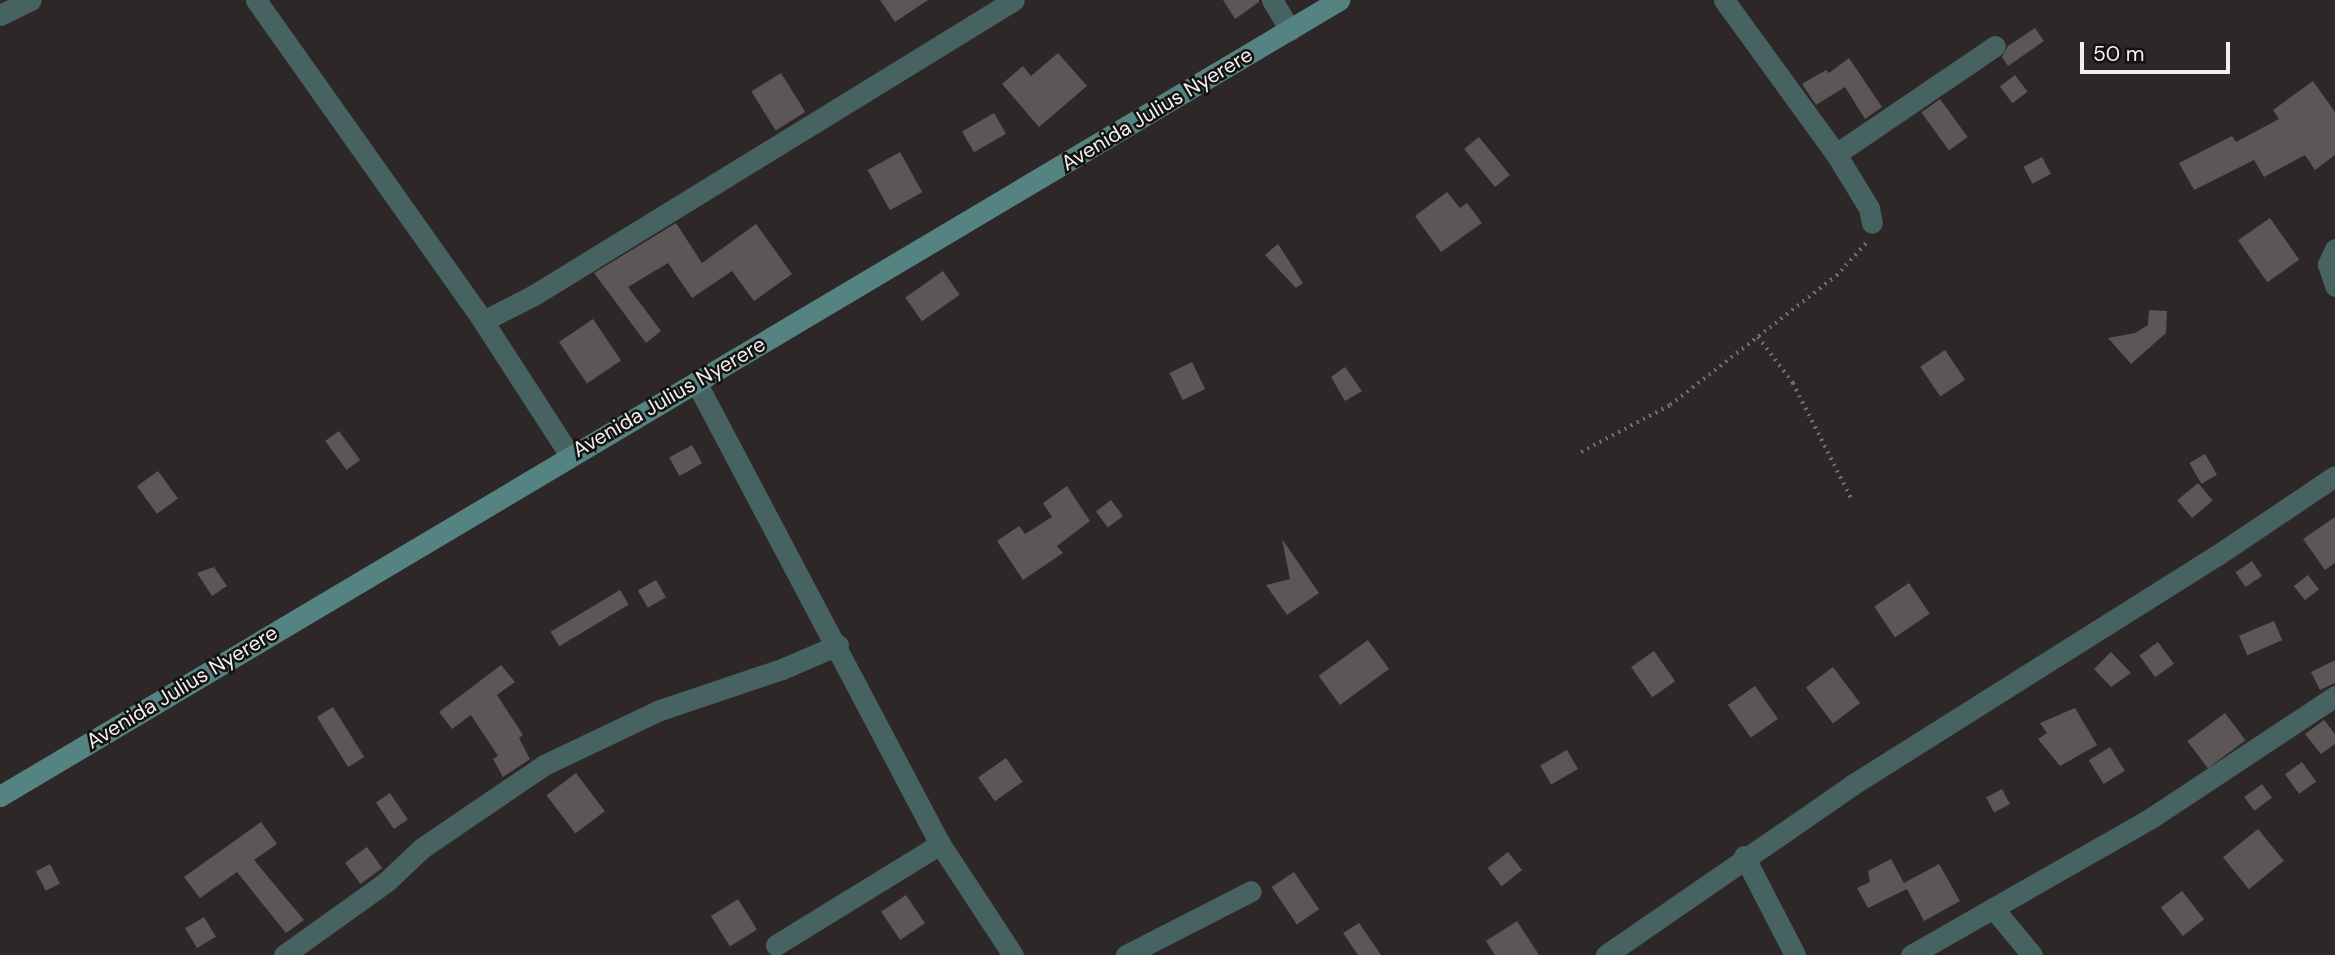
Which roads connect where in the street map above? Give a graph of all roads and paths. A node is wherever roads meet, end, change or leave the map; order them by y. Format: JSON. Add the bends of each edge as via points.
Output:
{"nodes":[{"id":1,"x":31,"y":0,"type":"edge"},
{"id":2,"x":256,"y":0,"type":"edge"},
{"id":3,"x":1014,"y":0,"type":"edge"},
{"id":4,"x":1272,"y":0,"type":"edge"},
{"id":5,"x":1339,"y":0,"type":"edge"},
{"id":6,"x":1724,"y":0,"type":"edge"},
{"id":7,"x":0,"y":15,"type":"edge"},
{"id":8,"x":1290,"y":30,"type":"junction"},
{"id":9,"x":1995,"y":46,"type":"dead end"},
{"id":10,"x":1836,"y":154,"type":"junction"},
{"id":11,"x":1872,"y":223,"type":"joint"},
{"id":12,"x":2335,"y":249,"type":"edge"},
{"id":13,"x":2335,"y":286,"type":"edge"},
{"id":14,"x":483,"y":321,"type":"junction"},
{"id":15,"x":1758,"y":337,"type":"junction"},
{"id":16,"x":696,"y":382,"type":"junction"},
{"id":17,"x":1581,"y":452,"type":"dead end"},
{"id":18,"x":569,"y":454,"type":"junction"},
{"id":19,"x":2335,"y":476,"type":"edge"},
{"id":20,"x":1851,"y":498,"type":"dead end"},
{"id":21,"x":838,"y":645,"type":"junction"},
{"id":22,"x":2335,"y":695,"type":"edge"},
{"id":23,"x":0,"y":796,"type":"edge"},
{"id":24,"x":940,"y":844,"type":"junction"},
{"id":25,"x":1744,"y":856,"type":"junction"},
{"id":26,"x":1251,"y":891,"type":"dead end"},
{"id":27,"x":1993,"y":908,"type":"junction"},
{"id":28,"x":776,"y":945,"type":"dead end"},
{"id":29,"x":284,"y":955,"type":"edge"},
{"id":30,"x":1013,"y":955,"type":"edge"},
{"id":31,"x":1126,"y":955,"type":"edge"},
{"id":32,"x":1606,"y":955,"type":"edge"},
{"id":33,"x":1795,"y":955,"type":"edge"},
{"id":34,"x":1911,"y":955,"type":"edge"},
{"id":35,"x":2032,"y":955,"type":"edge"}],
"edges":[{"from":1,"to":7,"type":"street"},
{"from":2,"to":14,"type":"street"},
{"from":3,"to":14,"type":"street","via":[[534,295]]},
{"from":4,"to":8,"type":"street"},
{"from":5,"to":8,"type":"street","name":"Avenida Julius Nyerere"},
{"from":6,"to":10,"type":"street"},
{"from":8,"to":16,"type":"street","name":"Avenida Julius Nyerere"},
{"from":9,"to":10,"type":"street"},
{"from":10,"to":11,"type":"street","via":[[1869,208]]},
{"from":11,"to":15,"type":"path","via":[[1869,240],[1836,276]]},
{"from":12,"to":13,"type":"street","via":[[2328,264]]},
{"from":14,"to":18,"type":"street"},
{"from":15,"to":17,"type":"path","via":[[1646,421]]},
{"from":15,"to":20,"type":"path","via":[[1793,383]]},
{"from":16,"to":18,"type":"street","name":"Avenida Julius Nyerere"},
{"from":16,"to":21,"type":"street"},
{"from":18,"to":23,"type":"street","name":"Avenida Julius Nyerere"},
{"from":19,"to":25,"type":"street"},
{"from":21,"to":24,"type":"street"},
{"from":21,"to":29,"type":"street","via":[[782,670],[660,710],[544,765],[422,848],[386,882]]},
{"from":22,"to":27,"type":"street","via":[[2191,794]]},
{"from":24,"to":28,"type":"street"},
{"from":24,"to":30,"type":"street"},
{"from":25,"to":32,"type":"street"},
{"from":25,"to":33,"type":"street"},
{"from":26,"to":31,"type":"street"},
{"from":27,"to":34,"type":"street"},
{"from":27,"to":35,"type":"street"}]}
